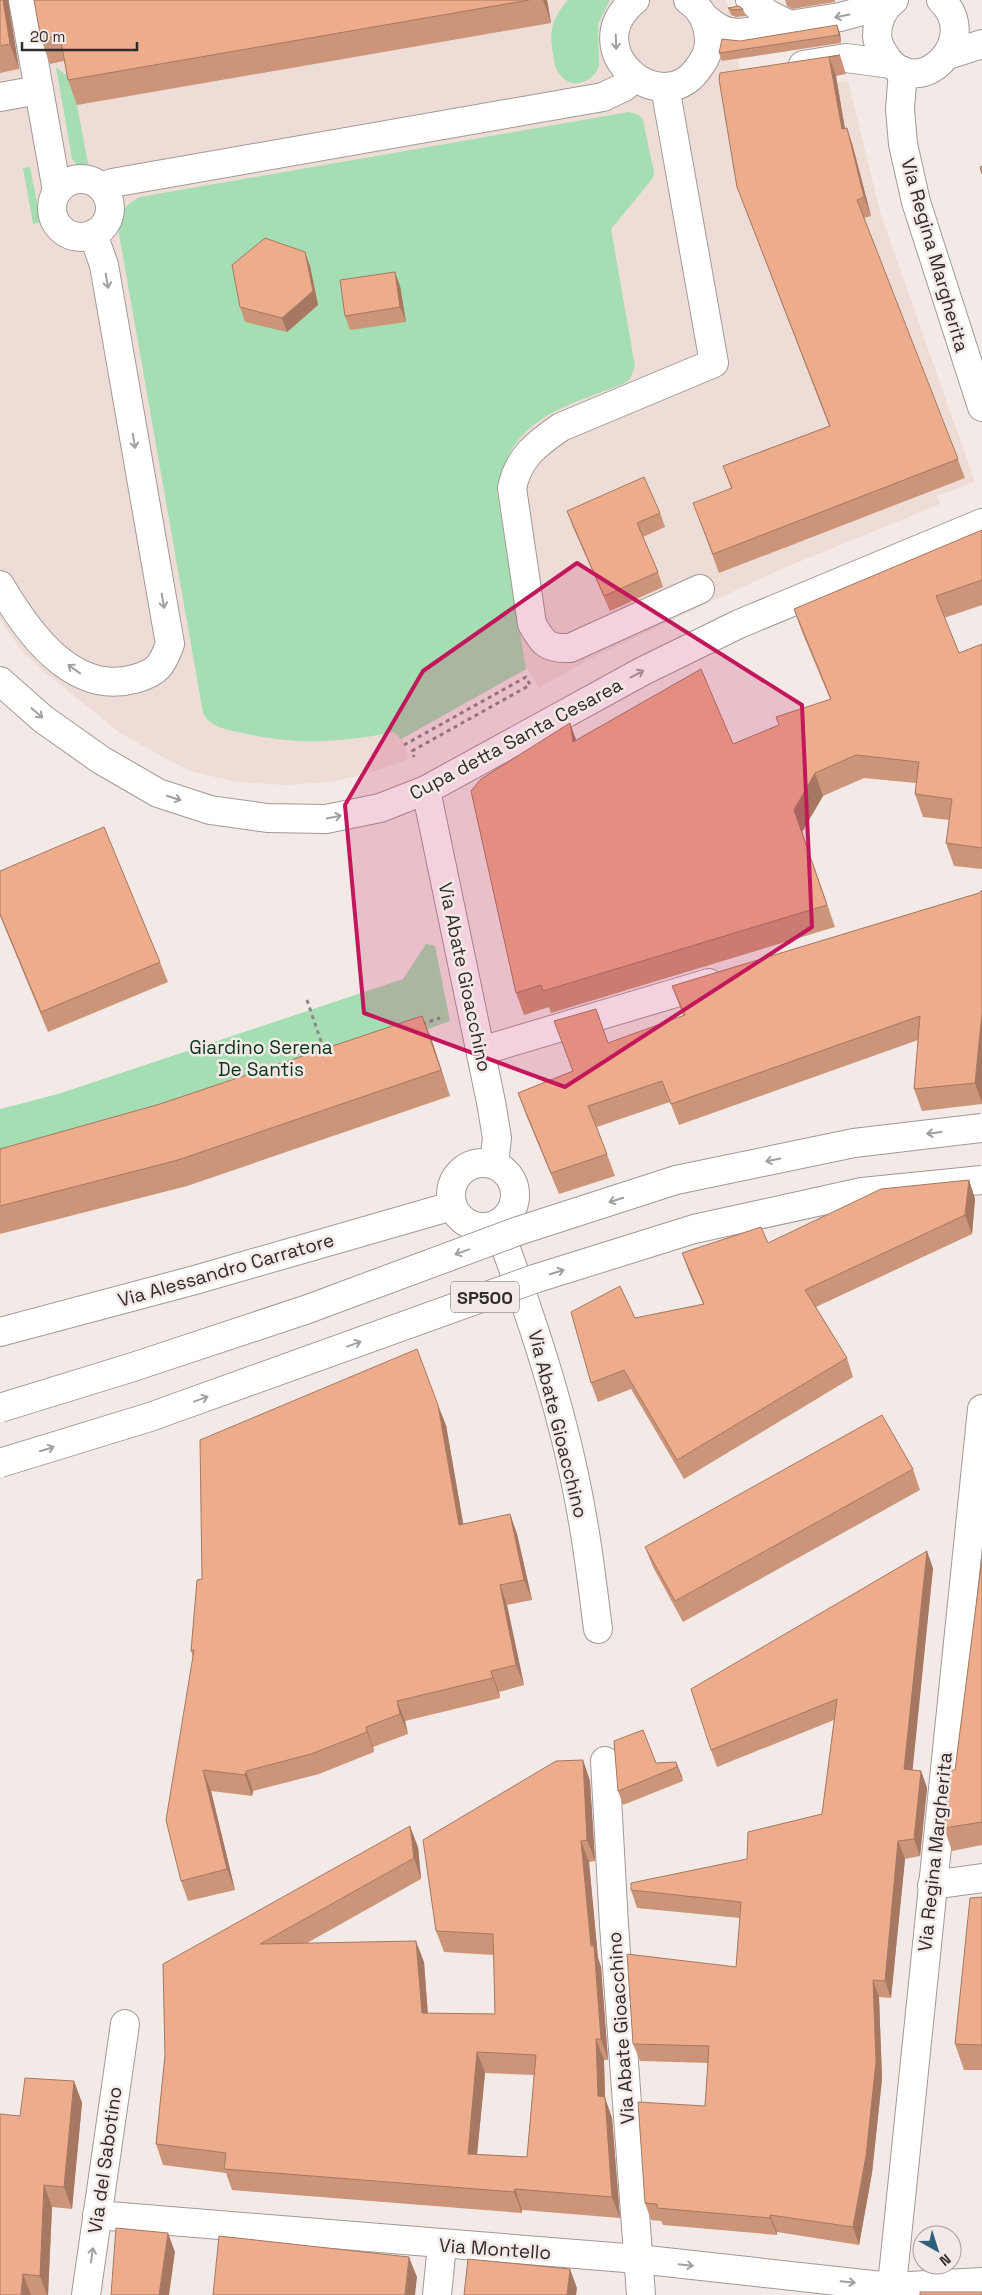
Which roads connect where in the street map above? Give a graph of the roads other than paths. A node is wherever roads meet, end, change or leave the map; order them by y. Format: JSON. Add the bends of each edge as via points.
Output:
{"nodes":[{"id":1,"x":24,"y":0,"type":"edge"},
{"id":2,"x":636,"y":0,"type":"edge"},
{"id":3,"x":750,"y":0,"type":"edge"},
{"id":4,"x":941,"y":0,"type":"edge"},
{"id":5,"x":892,"y":2,"type":"edge"},
{"id":6,"x":696,"y":8,"type":"edge"},
{"id":7,"x":790,"y":25,"type":"junction"},
{"id":8,"x":982,"y":44,"type":"edge"},
{"id":9,"x":951,"y":54,"type":"junction"},
{"id":10,"x":897,"y":67,"type":"junction"},
{"id":11,"x":779,"y":69,"type":"edge"},
{"id":12,"x":634,"y":78,"type":"junction"},
{"id":13,"x":722,"y":78,"type":"edge"},
{"id":14,"x":673,"y":85,"type":"junction"},
{"id":15,"x":39,"y":90,"type":"junction"},
{"id":16,"x":0,"y":97,"type":"edge"},
{"id":17,"x":101,"y":187,"type":"junction"},
{"id":18,"x":57,"y":191,"type":"junction"},
{"id":19,"x":92,"y":234,"type":"junction"},
{"id":20,"x":982,"y":407,"type":"edge"},
{"id":21,"x":982,"y":523,"type":"edge"},
{"id":22,"x":0,"y":585,"type":"edge"},
{"id":23,"x":700,"y":589,"type":"dead end"},
{"id":24,"x":0,"y":681,"type":"edge"},
{"id":25,"x":426,"y":790,"type":"junction"},
{"id":26,"x":736,"y":974,"type":"edge"},
{"id":27,"x":481,"y":1051,"type":"junction"},
{"id":28,"x":982,"y":1128,"type":"edge"},
{"id":29,"x":494,"y":1164,"type":"junction"},
{"id":30,"x":982,"y":1180,"type":"edge"},
{"id":31,"x":452,"y":1206,"type":"junction"},
{"id":32,"x":497,"y":1224,"type":"junction"},
{"id":33,"x":0,"y":1332,"type":"edge"},
{"id":34,"x":0,"y":1408,"type":"edge"},
{"id":35,"x":982,"y":1409,"type":"edge"},
{"id":36,"x":0,"y":1463,"type":"edge"},
{"id":37,"x":598,"y":1628,"type":"dead end"},
{"id":38,"x":605,"y":1761,"type":"dead end"},
{"id":39,"x":982,"y":1878,"type":"edge"},
{"id":40,"x":932,"y":1885,"type":"junction"},
{"id":41,"x":125,"y":2024,"type":"dead end"},
{"id":42,"x":97,"y":2215,"type":"junction"},
{"id":43,"x":442,"y":2245,"type":"junction"},
{"id":44,"x":638,"y":2260,"type":"junction"},
{"id":45,"x":982,"y":2282,"type":"edge"},
{"id":46,"x":891,"y":2291,"type":"edge"},
{"id":47,"x":86,"y":2295,"type":"edge"},
{"id":48,"x":437,"y":2295,"type":"edge"},
{"id":49,"x":641,"y":2295,"type":"edge"}],
"edges":[{"from":1,"to":15,"type":"main road"},
{"from":2,"to":12,"type":"main road","one_way":true,"via":[[618,21],[614,37],[616,53]]},
{"from":3,"to":7,"type":"main road"},
{"from":4,"to":9,"type":"main road","via":[[948,5],[958,28]]},
{"from":5,"to":7,"type":"main road","one_way":true,"via":[[840,17]]},
{"from":5,"to":10,"type":"main road","via":[[881,14],[877,26],[880,46]]},
{"from":6,"to":7,"type":"main road","via":[[719,29],[729,33]]},
{"from":6,"to":14,"type":"main road","via":[[709,31],[709,46],[704,62],[694,74]]},
{"from":8,"to":9,"type":"main road"},
{"from":9,"to":10,"type":"main road","via":[[942,65],[930,71],[916,73]]},
{"from":10,"to":11,"type":"main road","via":[[846,58]]},
{"from":10,"to":20,"type":"main road","name":"Via Regina Margherita","via":[[902,135],[916,202]]},
{"from":12,"to":14,"type":"main road","via":[[649,85]]},
{"from":12,"to":17,"type":"main road","via":[[603,97]]},
{"from":13,"to":14,"type":"main road"},
{"from":14,"to":23,"type":"main road","via":[[714,363],[561,428],[540,441],[525,457],[515,472],[512,488],[532,624],[541,641],[555,648],[570,648]]},
{"from":15,"to":16,"type":"main road"},
{"from":15,"to":18,"type":"main road"},
{"from":17,"to":18,"type":"main road","via":[[85,178],[68,182]]},
{"from":17,"to":19,"type":"main road","via":[[107,194],[110,212],[107,220]]},
{"from":18,"to":19,"type":"main road","via":[[51,206],[57,224],[73,236]]},
{"from":19,"to":22,"type":"main road","one_way":true,"via":[[104,265],[169,636],[170,644],[163,663],[148,676],[123,682],[94,681],[76,672],[36,638]]},
{"from":25,"to":21,"type":"main road","name":"Cupa detta Santa Cesarea","one_way":true,"via":[[643,671],[739,624]]},
{"from":24,"to":25,"type":"main road","name":"Cupa detta Santa Cesarea","one_way":true,"via":[[43,719],[101,760],[158,793],[210,810],[267,818],[326,819],[380,808]]},
{"from":25,"to":27,"type":"main road","name":"Via Abate Gioacchino"},
{"from":26,"to":27,"type":"main road"},
{"from":27,"to":29,"type":"main road","name":"Via Abate Gioacchino","via":[[497,1138]]},
{"from":28,"to":34,"type":"main road","number":"SP500","one_way":true,"bridge":true,"via":[[854,1143],[676,1180],[518,1232],[133,1368]]},
{"from":29,"to":31,"type":"main road","via":[[483,1162],[463,1168],[452,1185]]},
{"from":29,"to":32,"type":"main road","via":[[503,1168],[515,1187],[512,1208]]},
{"from":36,"to":30,"type":"main road","number":"SP500","one_way":true,"bridge":true,"via":[[150,1417],[534,1279],[694,1229],[862,1192]]},
{"from":31,"to":32,"type":"main road","via":[[458,1216],[470,1225],[486,1227]]},
{"from":31,"to":33,"type":"main road","name":"Via Alessandro Carratore","via":[[196,1280]]},
{"from":32,"to":37,"type":"main road","name":"Via Abate Gioacchino","via":[[535,1328],[559,1415],[582,1515]]},
{"from":35,"to":40,"type":"main road","name":"Via Regina Margherita"},
{"from":38,"to":44,"type":"main road","name":"Via Abate Gioacchino"},
{"from":39,"to":40,"type":"main road"},
{"from":40,"to":46,"type":"main road","name":"Via Regina Margherita"},
{"from":41,"to":42,"type":"main road","name":"Via del Sabotino"},
{"from":42,"to":43,"type":"main road","name":"Via Montello"},
{"from":47,"to":42,"type":"main road","name":"Via del Sabotino","one_way":true},
{"from":43,"to":44,"type":"main road","name":"Via Montello"},
{"from":43,"to":48,"type":"main road"},
{"from":44,"to":46,"type":"main road","name":"Via Montello","one_way":true},
{"from":44,"to":49,"type":"main road","name":"Via Abate Gioacchino"},
{"from":45,"to":46,"type":"main road","name":"Via Montello"}]}
